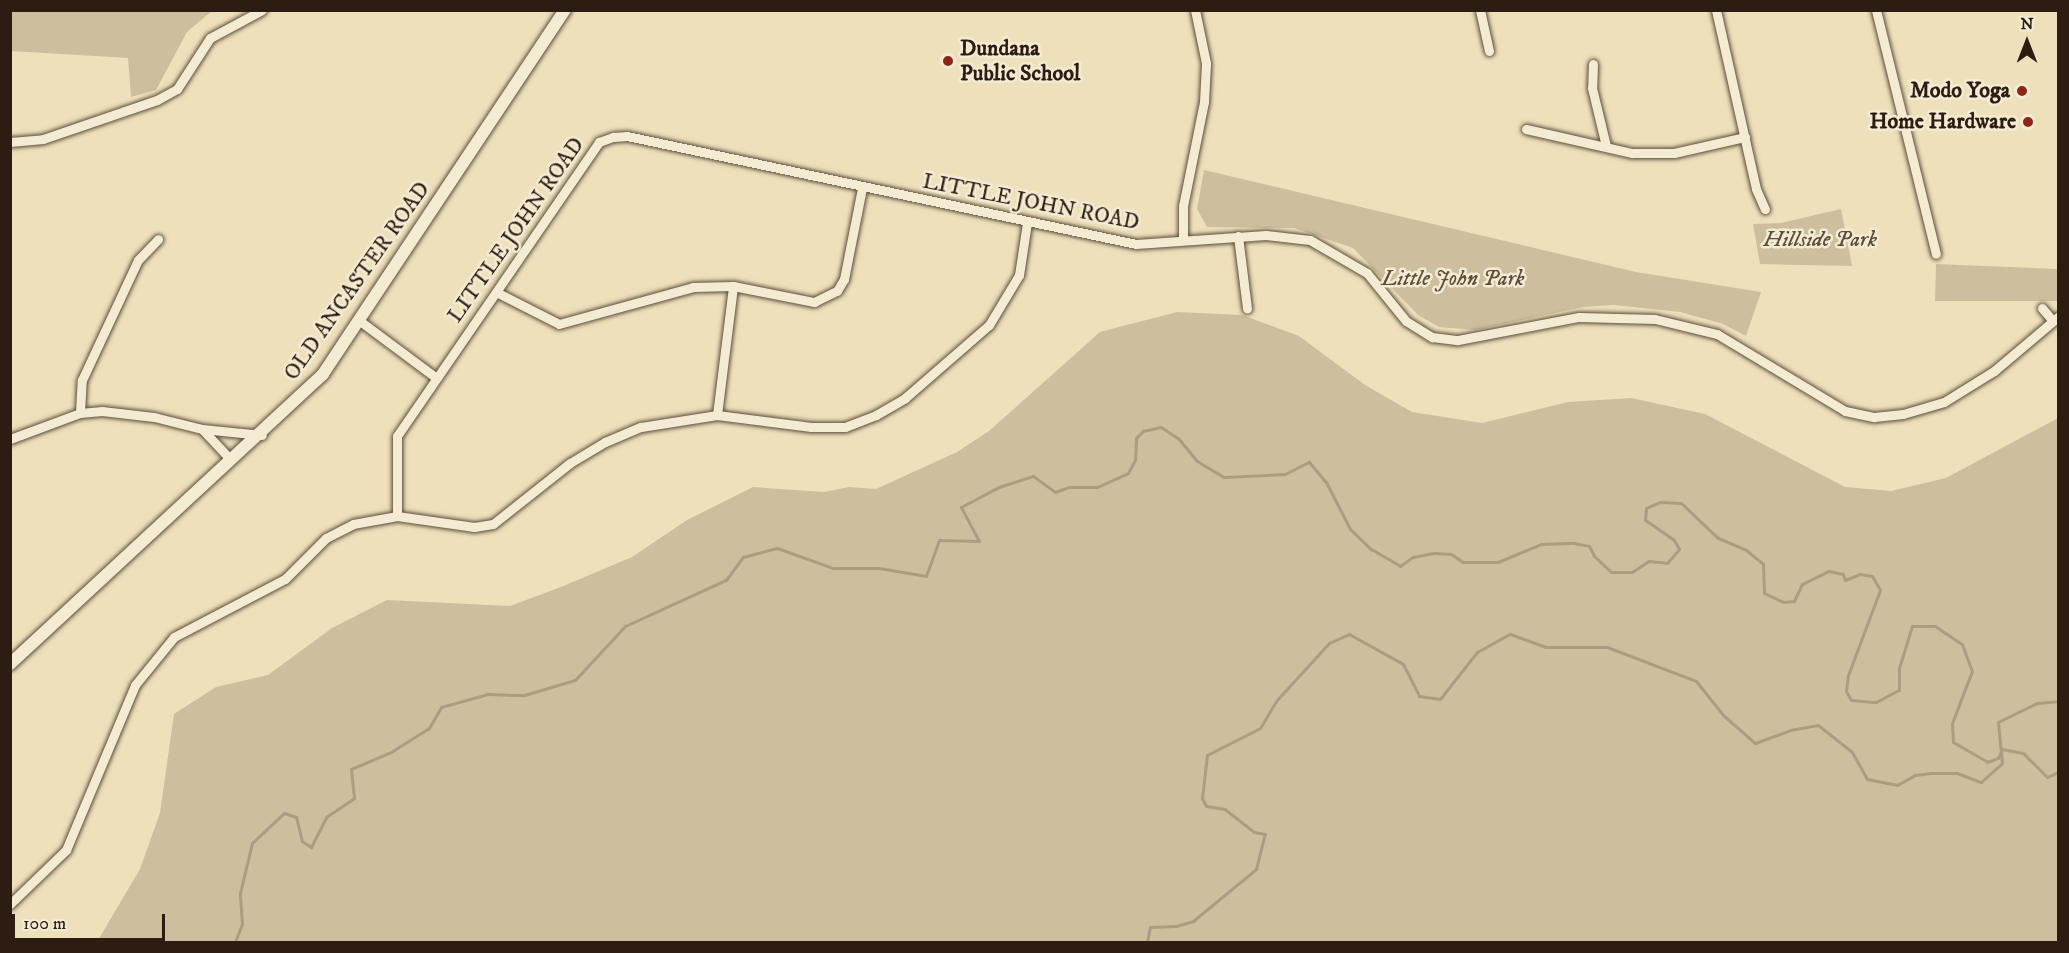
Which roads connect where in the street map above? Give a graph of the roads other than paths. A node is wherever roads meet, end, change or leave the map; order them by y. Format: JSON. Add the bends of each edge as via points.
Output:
{"nodes":[{"id":1,"x":262,"y":10,"type":"edge"},
{"id":2,"x":566,"y":10,"type":"edge"},
{"id":3,"x":1195,"y":10,"type":"edge"},
{"id":4,"x":1480,"y":10,"type":"edge"},
{"id":5,"x":1716,"y":10,"type":"edge"},
{"id":6,"x":1876,"y":10,"type":"edge"},
{"id":7,"x":1489,"y":51,"type":"dead end"},
{"id":8,"x":1593,"y":64,"type":"dead end"},
{"id":9,"x":1526,"y":129,"type":"dead end"},
{"id":10,"x":1745,"y":137,"type":"junction"},
{"id":11,"x":10,"y":142,"type":"edge"},
{"id":12,"x":1606,"y":146,"type":"junction"},
{"id":13,"x":862,"y":188,"type":"junction"},
{"id":14,"x":1765,"y":209,"type":"dead end"},
{"id":15,"x":1027,"y":223,"type":"junction"},
{"id":16,"x":1238,"y":236,"type":"junction"},
{"id":17,"x":158,"y":239,"type":"dead end"},
{"id":18,"x":1183,"y":240,"type":"junction"},
{"id":19,"x":1936,"y":254,"type":"dead end"},
{"id":20,"x":733,"y":286,"type":"junction"},
{"id":21,"x":498,"y":293,"type":"junction"},
{"id":22,"x":1247,"y":308,"type":"dead end"},
{"id":23,"x":2042,"y":308,"type":"dead end"},
{"id":24,"x":2055,"y":319,"type":"edge"},
{"id":25,"x":360,"y":321,"type":"junction"},
{"id":26,"x":435,"y":377,"type":"junction"},
{"id":27,"x":80,"y":413,"type":"junction"},
{"id":28,"x":717,"y":415,"type":"junction"},
{"id":29,"x":202,"y":429,"type":"junction"},
{"id":30,"x":262,"y":435,"type":"junction"},
{"id":31,"x":10,"y":439,"type":"edge"},
{"id":32,"x":231,"y":460,"type":"junction"},
{"id":33,"x":397,"y":516,"type":"junction"},
{"id":34,"x":10,"y":664,"type":"edge"},
{"id":35,"x":10,"y":904,"type":"edge"}],
"edges":[{"from":1,"to":11,"type":"street","via":[[210,38],[177,88],[157,100],[43,139]]},
{"from":2,"to":25,"type":"street","name":"OLD ANCASTER ROAD"},
{"from":3,"to":18,"type":"street","via":[[1206,63],[1204,102],[1184,206]]},
{"from":4,"to":7,"type":"street"},
{"from":5,"to":10,"type":"street"},
{"from":6,"to":19,"type":"street"},
{"from":8,"to":12,"type":"street","via":[[1592,87]]},
{"from":9,"to":12,"type":"street"},
{"from":10,"to":12,"type":"street","via":[[1674,153],[1632,153]]},
{"from":10,"to":14,"type":"street","via":[[1756,189]]},
{"from":13,"to":15,"type":"street","name":"LITTLE JOHN ROAD"},
{"from":13,"to":20,"type":"street","via":[[844,279],[837,291],[814,302]]},
{"from":13,"to":21,"type":"street","name":"LITTLE JOHN ROAD","via":[[627,136],[613,137],[598,142]]},
{"from":15,"to":18,"type":"street","name":"LITTLE JOHN ROAD","via":[[1136,244]]},
{"from":15,"to":28,"type":"street","via":[[1019,274],[1001,308],[989,325],[905,398],[845,427],[811,428]]},
{"from":16,"to":18,"type":"street","name":"LITTLE JOHN ROAD"},
{"from":16,"to":22,"type":"street"},
{"from":16,"to":24,"type":"street","name":"LITTLE JOHN ROAD","via":[[1290,236],[1329,248],[1367,273],[1406,321],[1432,337],[1458,340],[1579,317],[1655,319],[1718,334],[1845,411],[1874,417],[1903,414],[1944,402],[1994,371]]},
{"from":17,"to":27,"type":"street","via":[[138,260],[82,380]]},
{"from":20,"to":21,"type":"street","via":[[693,287],[657,294],[559,324]]},
{"from":20,"to":28,"type":"street"},
{"from":21,"to":26,"type":"street","name":"LITTLE JOHN ROAD"},
{"from":23,"to":24,"type":"street","name":"LITTLE JOHN ROAD"},
{"from":25,"to":26,"type":"street"},
{"from":25,"to":30,"type":"street","name":"OLD ANCASTER ROAD","via":[[323,374]]},
{"from":26,"to":33,"type":"street","name":"LITTLE JOHN ROAD","via":[[397,436]]},
{"from":27,"to":29,"type":"street","via":[[123,411]]},
{"from":27,"to":31,"type":"street"},
{"from":28,"to":33,"type":"street","via":[[668,420],[605,442],[570,463],[493,524],[474,527]]},
{"from":29,"to":30,"type":"street"},
{"from":29,"to":32,"type":"street"},
{"from":30,"to":32,"type":"street","name":"OLD ANCASTER ROAD"},
{"from":32,"to":34,"type":"street","name":"OLD ANCASTER ROAD"},
{"from":33,"to":35,"type":"street","via":[[353,524],[326,538],[285,579],[174,637],[135,685],[66,850]]}]}
